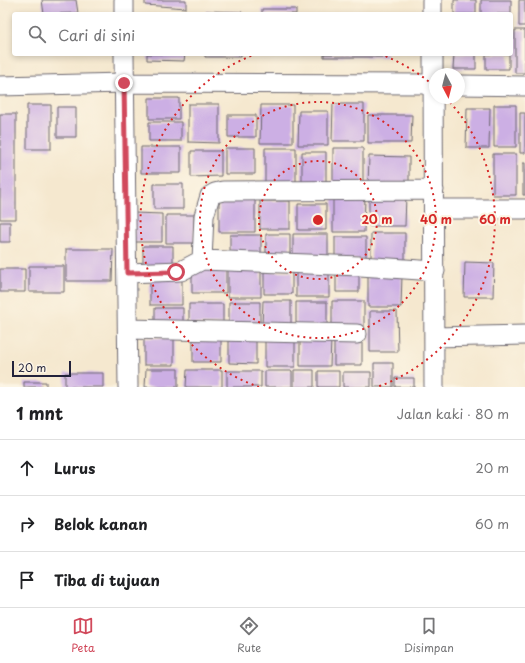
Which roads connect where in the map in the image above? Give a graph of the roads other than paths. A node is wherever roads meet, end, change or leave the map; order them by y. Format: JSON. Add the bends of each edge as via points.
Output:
{"nodes":[{"id":1,"x":124,"y":0,"type":"edge"},
{"id":2,"x":432,"y":0,"type":"edge"},
{"id":3,"x":124,"y":12,"type":"edge"},
{"id":4,"x":432,"y":12,"type":"edge"},
{"id":5,"x":124,"y":56,"type":"edge"},
{"id":6,"x":433,"y":56,"type":"edge"},
{"id":7,"x":434,"y":68,"type":"edge"},
{"id":8,"x":124,"y":83,"type":"junction"},
{"id":9,"x":429,"y":84,"type":"edge"},
{"id":10,"x":465,"y":85,"type":"edge"},
{"id":11,"x":0,"y":86,"type":"edge"},
{"id":12,"x":525,"y":86,"type":"edge"},
{"id":13,"x":435,"y":104,"type":"edge"},
{"id":14,"x":434,"y":200,"type":"junction"},
{"id":15,"x":525,"y":209,"type":"edge"},
{"id":16,"x":202,"y":260,"type":"junction"},
{"id":17,"x":435,"y":271,"type":"junction"},
{"id":18,"x":127,"y":273,"type":"junction"},
{"id":19,"x":128,"y":328,"type":"junction"},
{"id":20,"x":357,"y":334,"type":"dead end"},
{"id":21,"x":525,"y":335,"type":"edge"},
{"id":22,"x":434,"y":336,"type":"junction"},
{"id":23,"x":128,"y":387,"type":"edge"},
{"id":24,"x":434,"y":387,"type":"edge"}],
"edges":[{"from":1,"to":3,"type":"street"},
{"from":2,"to":4,"type":"street"},
{"from":5,"to":8,"type":"street"},
{"from":6,"to":7,"type":"street"},
{"from":8,"to":9,"type":"street"},
{"from":8,"to":11,"type":"street"},
{"from":8,"to":18,"type":"street"},
{"from":10,"to":12,"type":"street"},
{"from":13,"to":14,"type":"street"},
{"from":14,"to":15,"type":"street"},
{"from":14,"to":16,"type":"street","via":[[280,190],[214,193],[210,196],[204,216]]},
{"from":14,"to":17,"type":"street"},
{"from":16,"to":17,"type":"street"},
{"from":16,"to":18,"type":"street","via":[[181,271]]},
{"from":17,"to":22,"type":"street"},
{"from":18,"to":19,"type":"street"},
{"from":19,"to":20,"type":"street"},
{"from":19,"to":23,"type":"street"},
{"from":21,"to":22,"type":"street"},
{"from":22,"to":24,"type":"street"}]}
